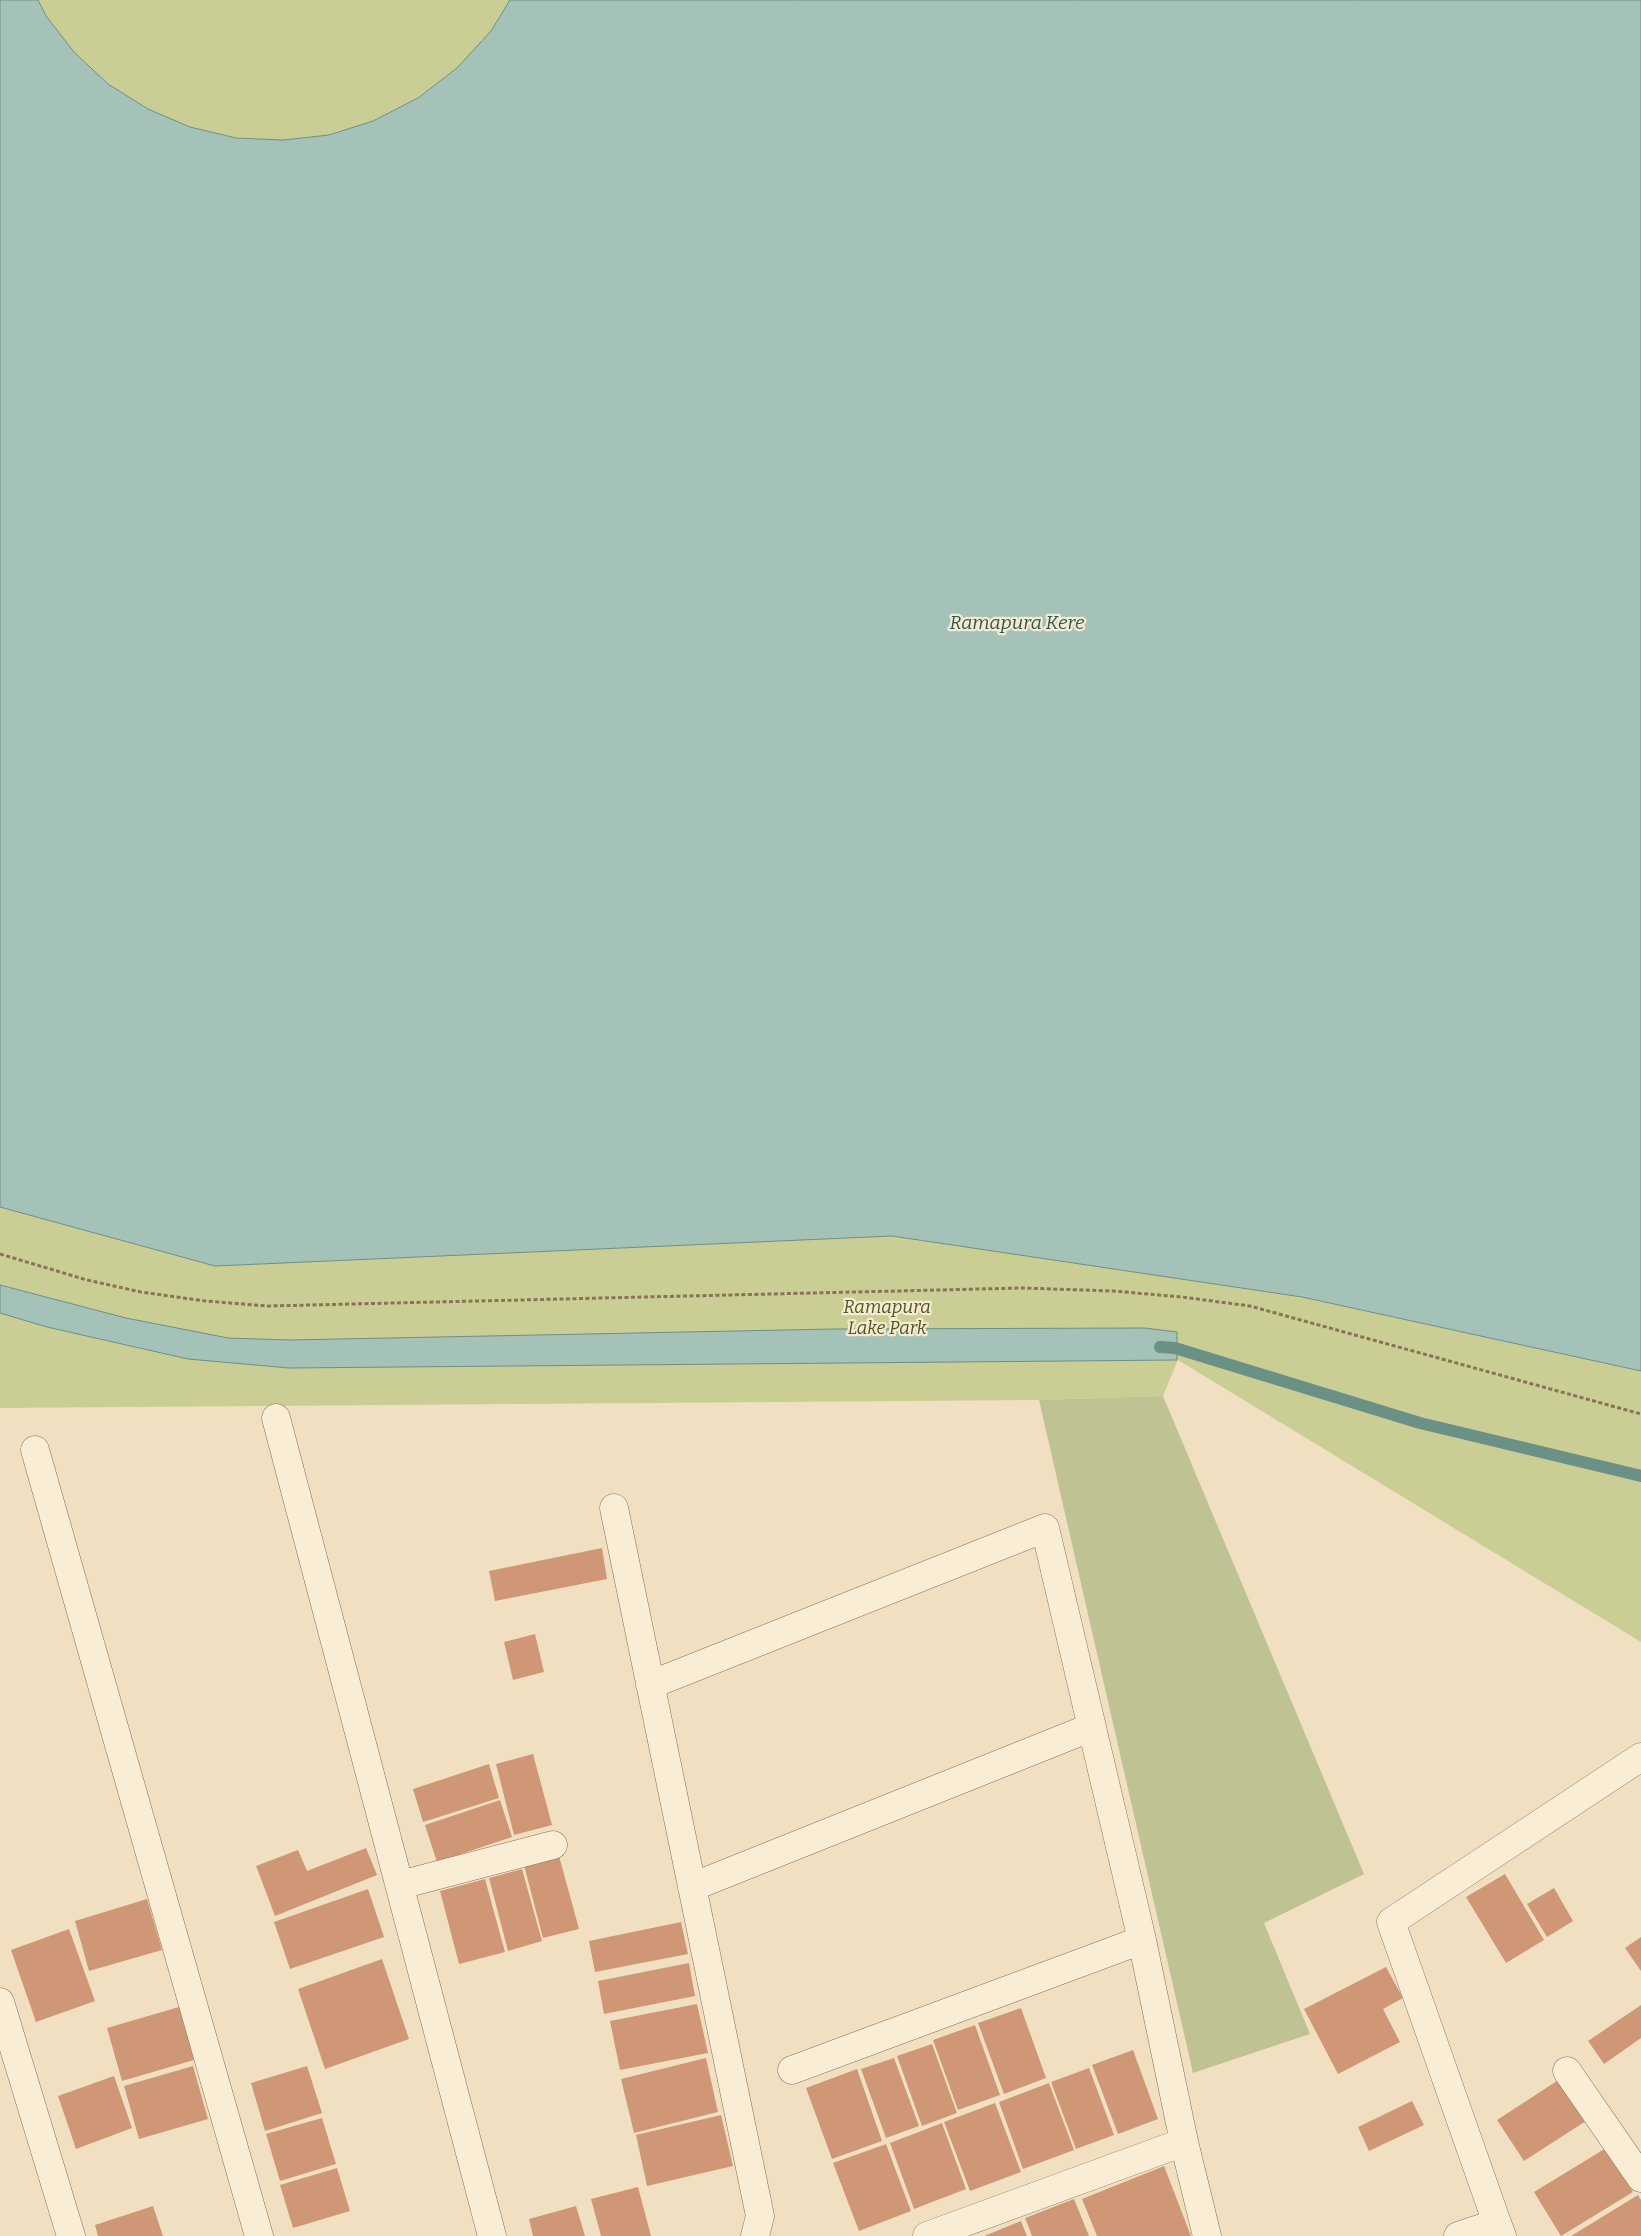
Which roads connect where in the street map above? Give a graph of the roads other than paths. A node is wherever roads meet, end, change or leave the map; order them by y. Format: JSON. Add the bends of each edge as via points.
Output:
{"nodes":[{"id":1,"x":276,"y":1418,"type":"dead end"},
{"id":2,"x":35,"y":1450,"type":"dead end"},
{"id":3,"x":614,"y":1508,"type":"dead end"},
{"id":4,"x":650,"y":1685,"type":"junction"},
{"id":5,"x":1092,"y":1727,"type":"junction"},
{"id":6,"x":1641,"y":1757,"type":"edge"},
{"id":7,"x":553,"y":1845,"type":"dead end"},
{"id":8,"x":400,"y":1885,"type":"junction"},
{"id":9,"x":692,"y":1887,"type":"junction"},
{"id":10,"x":1142,"y":1940,"type":"junction"},
{"id":11,"x":0,"y":2002,"type":"edge"},
{"id":12,"x":792,"y":2070,"type":"dead end"},
{"id":13,"x":1567,"y":2072,"type":"dead end"},
{"id":14,"x":1184,"y":2142,"type":"junction"},
{"id":15,"x":1641,"y":2178,"type":"edge"},
{"id":16,"x":1499,"y":2229,"type":"edge"},
{"id":17,"x":71,"y":2236,"type":"edge"},
{"id":18,"x":259,"y":2236,"type":"edge"},
{"id":19,"x":492,"y":2236,"type":"edge"},
{"id":20,"x":755,"y":2236,"type":"edge"},
{"id":21,"x":927,"y":2236,"type":"edge"},
{"id":22,"x":1207,"y":2236,"type":"edge"},
{"id":23,"x":1458,"y":2236,"type":"edge"}],
"edges":[{"from":1,"to":8,"type":"street"},
{"from":2,"to":18,"type":"street"},
{"from":3,"to":4,"type":"street"},
{"from":4,"to":5,"type":"street","via":[[1045,1528]]},
{"from":4,"to":9,"type":"street"},
{"from":5,"to":9,"type":"street"},
{"from":5,"to":10,"type":"street"},
{"from":6,"to":16,"type":"street","via":[[1391,1922]]},
{"from":7,"to":8,"type":"street"},
{"from":8,"to":19,"type":"street"},
{"from":9,"to":20,"type":"street","via":[[760,2216]]},
{"from":10,"to":12,"type":"street"},
{"from":10,"to":14,"type":"street"},
{"from":11,"to":17,"type":"street"},
{"from":13,"to":15,"type":"street"},
{"from":14,"to":21,"type":"street"},
{"from":14,"to":22,"type":"street"},
{"from":16,"to":23,"type":"street"}]}
